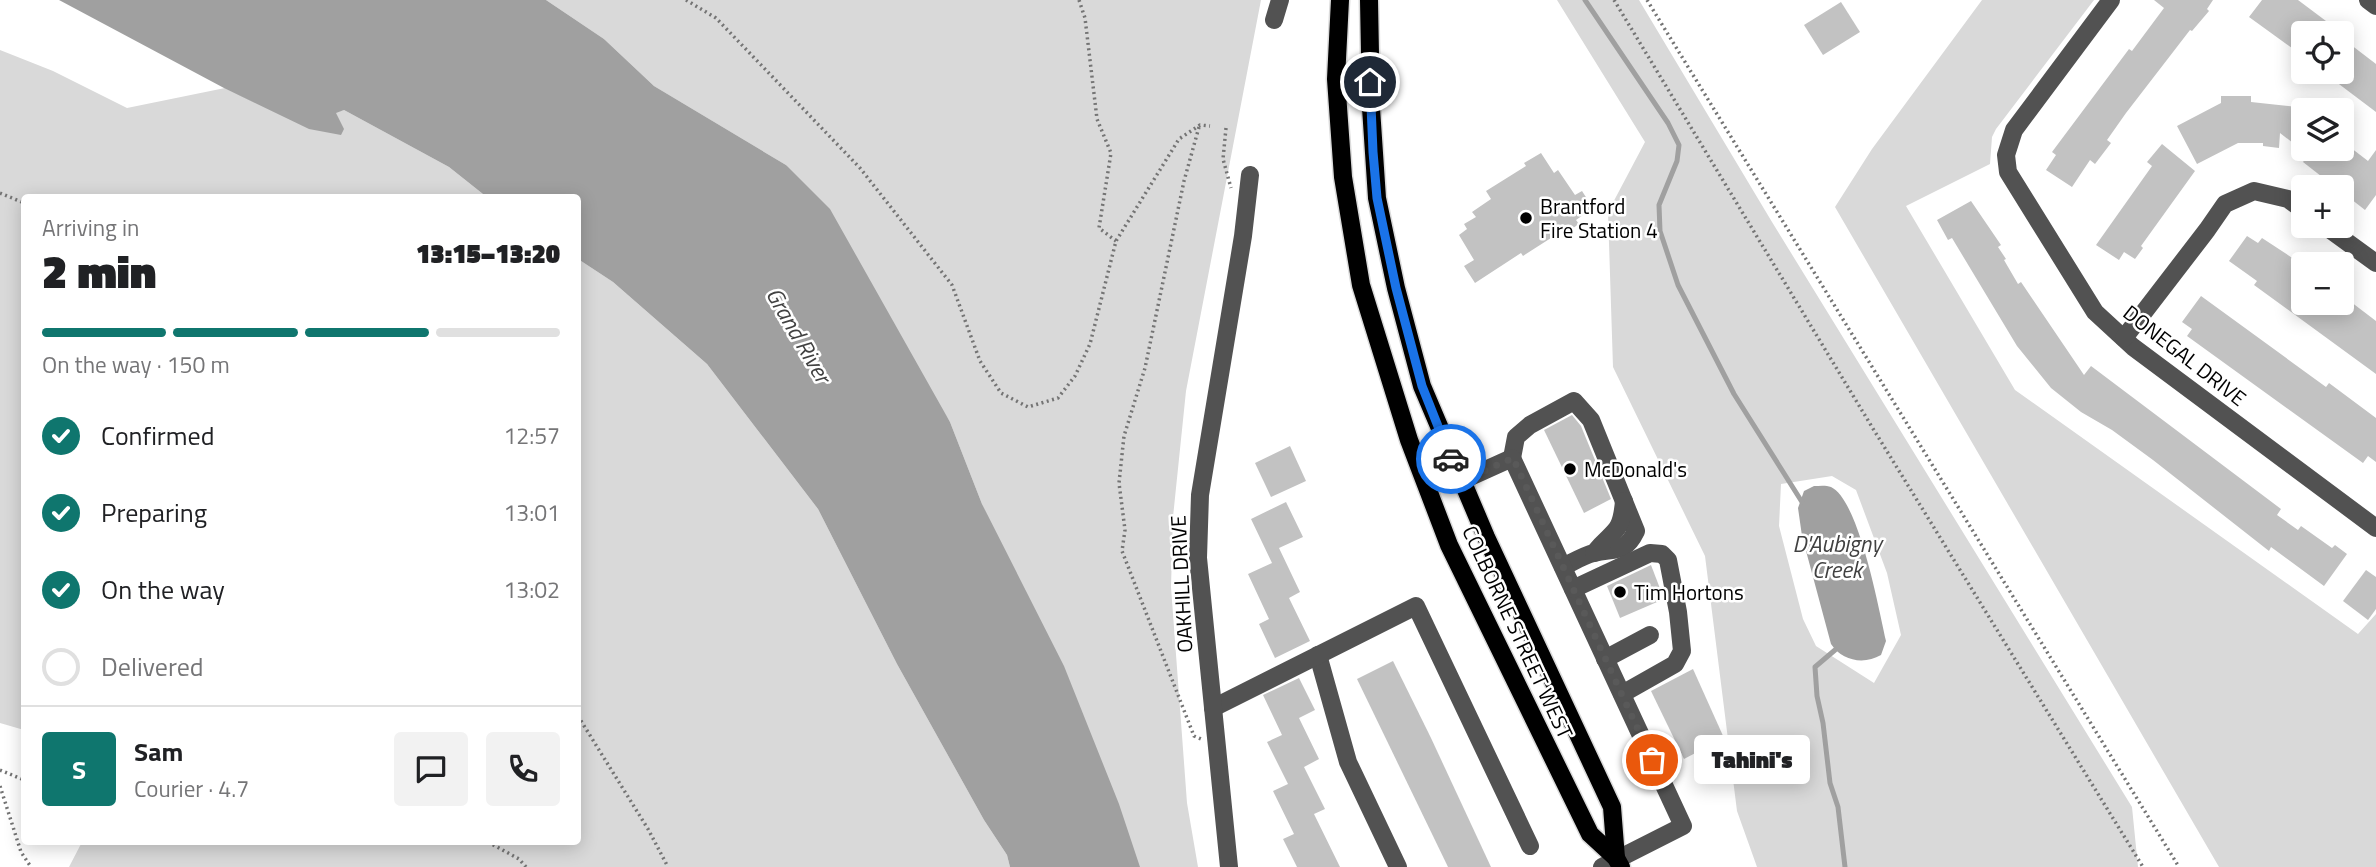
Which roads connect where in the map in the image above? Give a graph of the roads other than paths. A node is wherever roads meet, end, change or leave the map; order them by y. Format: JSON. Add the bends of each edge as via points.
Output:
{"nodes":[{"id":1,"x":1280,"y":0,"type":"edge"},
{"id":2,"x":1340,"y":0,"type":"edge"},
{"id":3,"x":1369,"y":0,"type":"edge"},
{"id":4,"x":2111,"y":0,"type":"edge"},
{"id":5,"x":2368,"y":0,"type":"edge"},
{"id":6,"x":2376,"y":6,"type":"edge"},
{"id":7,"x":1274,"y":20,"type":"dead end"},
{"id":8,"x":1250,"y":174,"type":"dead end"},
{"id":9,"x":2291,"y":201,"type":"edge"},
{"id":10,"x":2342,"y":238,"type":"edge"},
{"id":11,"x":2376,"y":263,"type":"edge"},
{"id":12,"x":2124,"y":338,"type":"junction"},
{"id":13,"x":1513,"y":458,"type":"junction"},
{"id":14,"x":1461,"y":481,"type":"junction"},
{"id":15,"x":2376,"y":528,"type":"edge"},
{"id":16,"x":1563,"y":567,"type":"junction"},
{"id":17,"x":1573,"y":589,"type":"junction"},
{"id":18,"x":1650,"y":635,"type":"dead end"},
{"id":19,"x":1318,"y":656,"type":"junction"},
{"id":20,"x":1605,"y":659,"type":"junction"},
{"id":21,"x":1622,"y":694,"type":"junction"},
{"id":22,"x":1213,"y":708,"type":"junction"},
{"id":23,"x":1530,"y":846,"type":"dead end"},
{"id":24,"x":1613,"y":864,"type":"edge"},
{"id":25,"x":1229,"y":867,"type":"edge"},
{"id":26,"x":1398,"y":867,"type":"edge"}],
"edges":[{"from":1,"to":7,"type":"street"},
{"from":2,"to":24,"type":"main road","name":"COLBORNE STREET WEST","via":[[1336,79],[1343,177],[1361,285],[1409,440],[1450,545],[1590,834]]},
{"from":3,"to":14,"type":"main road","name":"COLBORNE STREET WEST","via":[[1377,198],[1422,386]]},
{"from":4,"to":12,"type":"street","name":"DONEGAL DRIVE","via":[[2014,130],[2006,155],[2008,172],[2086,301]]},
{"from":5,"to":6,"type":"street"},
{"from":8,"to":22,"type":"street","name":"OAKHILL DRIVE","via":[[1200,495],[1198,558]]},
{"from":9,"to":12,"type":"street","via":[[2254,191],[2224,204]]},
{"from":10,"to":11,"type":"street"},
{"from":12,"to":15,"type":"street","name":"DONEGAL DRIVE"},
{"from":13,"to":14,"type":"street"},
{"from":13,"to":16,"type":"street"},
{"from":13,"to":16,"type":"street","via":[[1516,437],[1574,401],[1591,420],[1636,531],[1630,543],[1613,552],[1594,553]]},
{"from":14,"to":24,"type":"main road","name":"COLBORNE STREET WEST","via":[[1612,807]]},
{"from":16,"to":17,"type":"street"},
{"from":17,"to":20,"type":"street"},
{"from":17,"to":21,"type":"street","via":[[1654,553],[1668,560],[1682,651],[1675,664]]},
{"from":18,"to":20,"type":"street"},
{"from":19,"to":22,"type":"street"},
{"from":19,"to":23,"type":"street","via":[[1416,606]]},
{"from":19,"to":26,"type":"street","via":[[1348,762]]},
{"from":20,"to":21,"type":"street"},
{"from":21,"to":24,"type":"street","via":[[1683,826]]},
{"from":22,"to":25,"type":"street","name":"OAKHILL DRIVE"}]}
